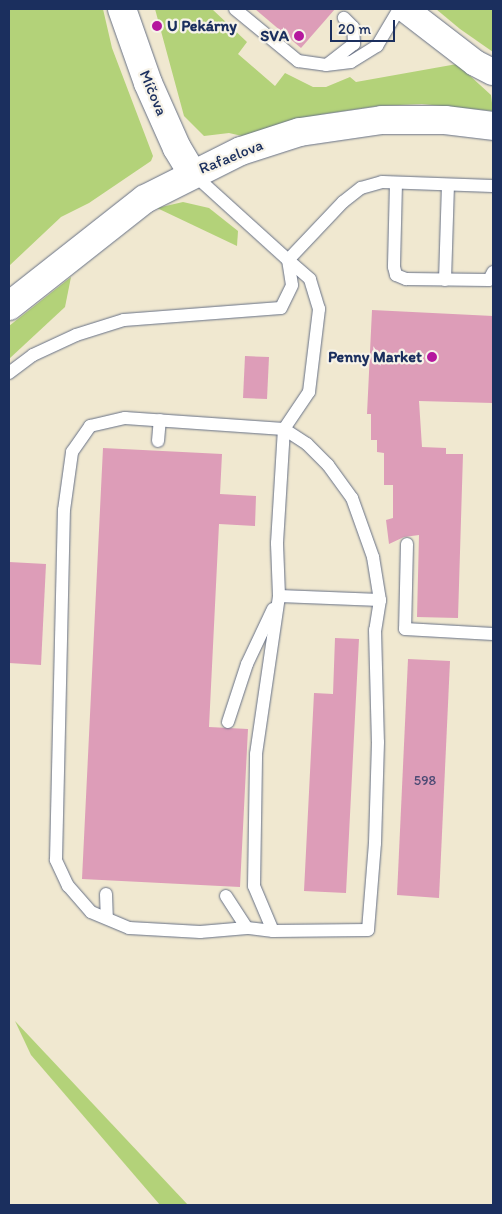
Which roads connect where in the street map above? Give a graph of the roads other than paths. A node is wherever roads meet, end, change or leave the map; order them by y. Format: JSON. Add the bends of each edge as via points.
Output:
{"nodes":[{"id":1,"x":122,"y":9,"type":"edge"},
{"id":2,"x":235,"y":9,"type":"edge"},
{"id":3,"x":399,"y":9,"type":"edge"},
{"id":4,"x":405,"y":9,"type":"edge"},
{"id":5,"x":344,"y":18,"type":"dead end"},
{"id":6,"x":326,"y":65,"type":"junction"},
{"id":7,"x":493,"y":72,"type":"edge"},
{"id":8,"x":493,"y":126,"type":"edge"},
{"id":9,"x":192,"y":173,"type":"junction"},
{"id":10,"x":396,"y":183,"type":"junction"},
{"id":11,"x":448,"y":184,"type":"junction"},
{"id":12,"x":493,"y":186,"type":"edge"},
{"id":13,"x":288,"y":260,"type":"junction"},
{"id":14,"x":493,"y":272,"type":"edge"},
{"id":15,"x":445,"y":280,"type":"junction"},
{"id":16,"x":9,"y":306,"type":"edge"},
{"id":17,"x":9,"y":373,"type":"edge"},
{"id":18,"x":160,"y":420,"type":"junction"},
{"id":19,"x":284,"y":429,"type":"junction"},
{"id":20,"x":158,"y":441,"type":"dead end"},
{"id":21,"x":407,"y":544,"type":"dead end"},
{"id":22,"x":279,"y":596,"type":"junction"},
{"id":23,"x":380,"y":600,"type":"junction"},
{"id":24,"x":493,"y":634,"type":"edge"},
{"id":25,"x":228,"y":722,"type":"dead end"},
{"id":26,"x":106,"y":894,"type":"dead end"},
{"id":27,"x":226,"y":896,"type":"dead end"},
{"id":28,"x":107,"y":917,"type":"junction"},
{"id":29,"x":247,"y":928,"type":"junction"},
{"id":30,"x":273,"y":932,"type":"junction"}],
"edges":[{"from":1,"to":9,"type":"main road","name":"Míčova","via":[[148,83]]},
{"from":2,"to":6,"type":"lane","via":[[298,61]]},
{"from":3,"to":6,"type":"lane","via":[[377,46],[351,62]]},
{"from":4,"to":7,"type":"street","via":[[475,63]]},
{"from":5,"to":6,"type":"lane","via":[[353,27],[354,44]]},
{"from":8,"to":9,"type":"main road","name":"Rafaelova","via":[[418,119],[323,127],[241,151]]},
{"from":9,"to":13,"type":"lane"},
{"from":9,"to":16,"type":"main road","name":"Rafaelova","via":[[145,199]]},
{"from":10,"to":11,"type":"lane"},
{"from":10,"to":13,"type":"lane","via":[[361,188]]},
{"from":10,"to":15,"type":"lane","via":[[396,275],[406,279]]},
{"from":11,"to":12,"type":"lane"},
{"from":11,"to":15,"type":"lane"},
{"from":13,"to":17,"type":"lane","via":[[292,285],[281,308],[124,320],[76,335],[33,355]]},
{"from":13,"to":19,"type":"lane","via":[[310,279],[319,309],[309,392]]},
{"from":14,"to":15,"type":"lane","via":[[489,280]]},
{"from":18,"to":19,"type":"lane"},
{"from":18,"to":20,"type":"lane"},
{"from":18,"to":28,"type":"lane","via":[[125,418],[90,426],[72,452],[64,510],[56,860],[68,886],[91,912]]},
{"from":19,"to":22,"type":"lane","via":[[277,543]]},
{"from":19,"to":23,"type":"lane","via":[[307,444],[328,464],[352,498],[373,557]]},
{"from":21,"to":24,"type":"lane","via":[[406,629]]},
{"from":22,"to":23,"type":"lane"},
{"from":22,"to":25,"type":"lane","via":[[247,664]]},
{"from":22,"to":30,"type":"lane","via":[[256,754],[254,886]]},
{"from":23,"to":30,"type":"lane","via":[[370,657],[376,806],[368,930]]},
{"from":26,"to":28,"type":"lane"},
{"from":27,"to":29,"type":"lane"},
{"from":28,"to":29,"type":"lane","via":[[129,928],[200,932]]},
{"from":29,"to":30,"type":"lane"}]}
